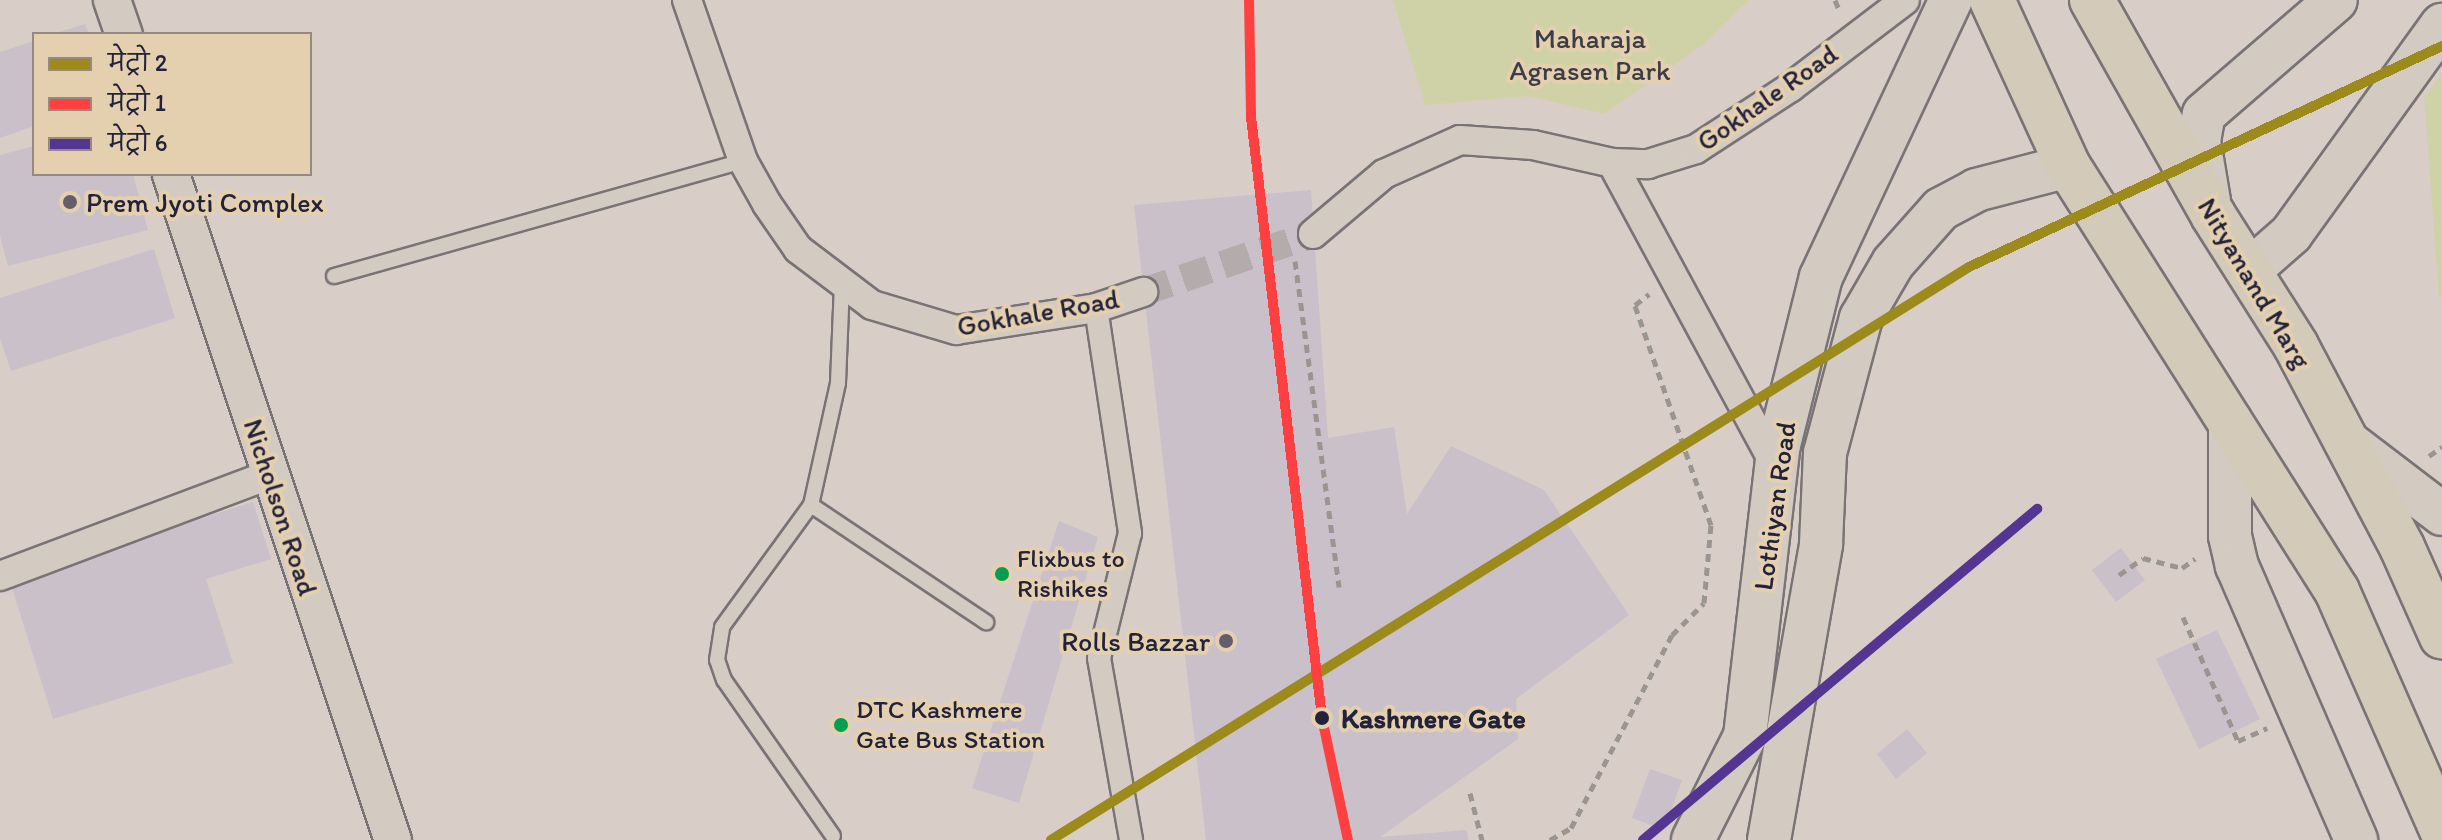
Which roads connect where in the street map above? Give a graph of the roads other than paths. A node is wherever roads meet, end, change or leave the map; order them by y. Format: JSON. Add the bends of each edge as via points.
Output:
{"nodes":[{"id":1,"x":112,"y":0,"type":"edge"},
{"id":2,"x":687,"y":0,"type":"edge"},
{"id":3,"x":1905,"y":0,"type":"edge"},
{"id":4,"x":1951,"y":0,"type":"edge"},
{"id":5,"x":1992,"y":0,"type":"edge"},
{"id":6,"x":2092,"y":0,"type":"edge"},
{"id":7,"x":2330,"y":1,"type":"edge"},
{"id":8,"x":2442,"y":25,"type":"edge"},
{"id":9,"x":123,"y":32,"type":"edge"},
{"id":10,"x":743,"y":161,"type":"junction"},
{"id":11,"x":1612,"y":163,"type":"junction"},
{"id":12,"x":2068,"y":166,"type":"junction"},
{"id":13,"x":172,"y":176,"type":"edge"},
{"id":14,"x":2213,"y":215,"type":"junction"},
{"id":15,"x":1313,"y":234,"type":"tunnel mouth"},
{"id":16,"x":2250,"y":270,"type":"junction"},
{"id":17,"x":334,"y":276,"type":"dead end"},
{"id":18,"x":842,"y":284,"type":"junction"},
{"id":19,"x":1143,"y":292,"type":"tunnel mouth"},
{"id":20,"x":1096,"y":308,"type":"junction"},
{"id":21,"x":2230,"y":420,"type":"junction"},
{"id":22,"x":2345,"y":440,"type":"junction"},
{"id":23,"x":1776,"y":466,"type":"junction"},
{"id":24,"x":269,"y":475,"type":"junction"},
{"id":25,"x":811,"y":505,"type":"junction"},
{"id":26,"x":2442,"y":514,"type":"edge"},
{"id":27,"x":0,"y":576,"type":"edge"},
{"id":28,"x":986,"y":622,"type":"dead end"},
{"id":29,"x":2442,"y":637,"type":"edge"},
{"id":30,"x":2442,"y":830,"type":"edge"},
{"id":31,"x":833,"y":836,"type":"dead end"},
{"id":32,"x":393,"y":840,"type":"edge"},
{"id":33,"x":1131,"y":840,"type":"edge"},
{"id":34,"x":1693,"y":840,"type":"edge"},
{"id":35,"x":1769,"y":840,"type":"edge"},
{"id":36,"x":2356,"y":840,"type":"edge"}],
"edges":[{"from":1,"to":9,"type":"street"},
{"from":2,"to":10,"type":"street","name":"Gokhale Road"},
{"from":3,"to":11,"type":"street","name":"Gokhale Road","via":[[1791,87],[1696,149],[1648,164]]},
{"from":4,"to":23,"type":"main road","name":"Lothiyan Road","via":[[1821,277]]},
{"from":5,"to":12,"type":"main road"},
{"from":6,"to":14,"type":"main road","name":"Nityanand Marg"},
{"from":7,"to":14,"type":"main road","via":[[2204,114],[2199,141]]},
{"from":8,"to":16,"type":"main road","via":[[2291,234]]},
{"from":10,"to":17,"type":"lane"},
{"from":10,"to":18,"type":"street","name":"Gokhale Road","via":[[798,249]]},
{"from":11,"to":15,"type":"street","name":"Gokhale Road","via":[[1533,145],[1460,140],[1384,174]]},
{"from":11,"to":23,"type":"street"},
{"from":12,"to":21,"type":"main road"},
{"from":12,"to":35,"type":"main road","name":"Lothiyan Road","via":[[1976,190],[1941,209],[1893,263],[1861,318],[1825,453],[1821,544]]},
{"from":13,"to":24,"type":"street","name":"Nicholson Road"},
{"from":14,"to":16,"type":"main road","name":"Nityanand Marg"},
{"from":16,"to":22,"type":"main road","name":"Nityanand Marg"},
{"from":18,"to":20,"type":"street","name":"Gokhale Road","via":[[899,317],[956,330]]},
{"from":18,"to":25,"type":"lane","via":[[838,383]]},
{"from":19,"to":20,"type":"street","name":"Gokhale Road"},
{"from":20,"to":33,"type":"street","via":[[1130,533],[1099,658]]},
{"from":21,"to":30,"type":"main road","via":[[2337,591]]},
{"from":21,"to":36,"type":"main road","via":[[2230,536]]},
{"from":22,"to":26,"type":"main road","name":"Nityanand Marg"},
{"from":22,"to":29,"type":"main road","name":"Nityanand Marg"},
{"from":23,"to":34,"type":"main road","name":"Lothiyan Road","via":[[1745,736]]},
{"from":24,"to":27,"type":"street"},
{"from":24,"to":32,"type":"street","name":"Nicholson Road"},
{"from":25,"to":28,"type":"lane"},
{"from":25,"to":31,"type":"lane","via":[[722,627],[717,660],[724,680]]}]}
